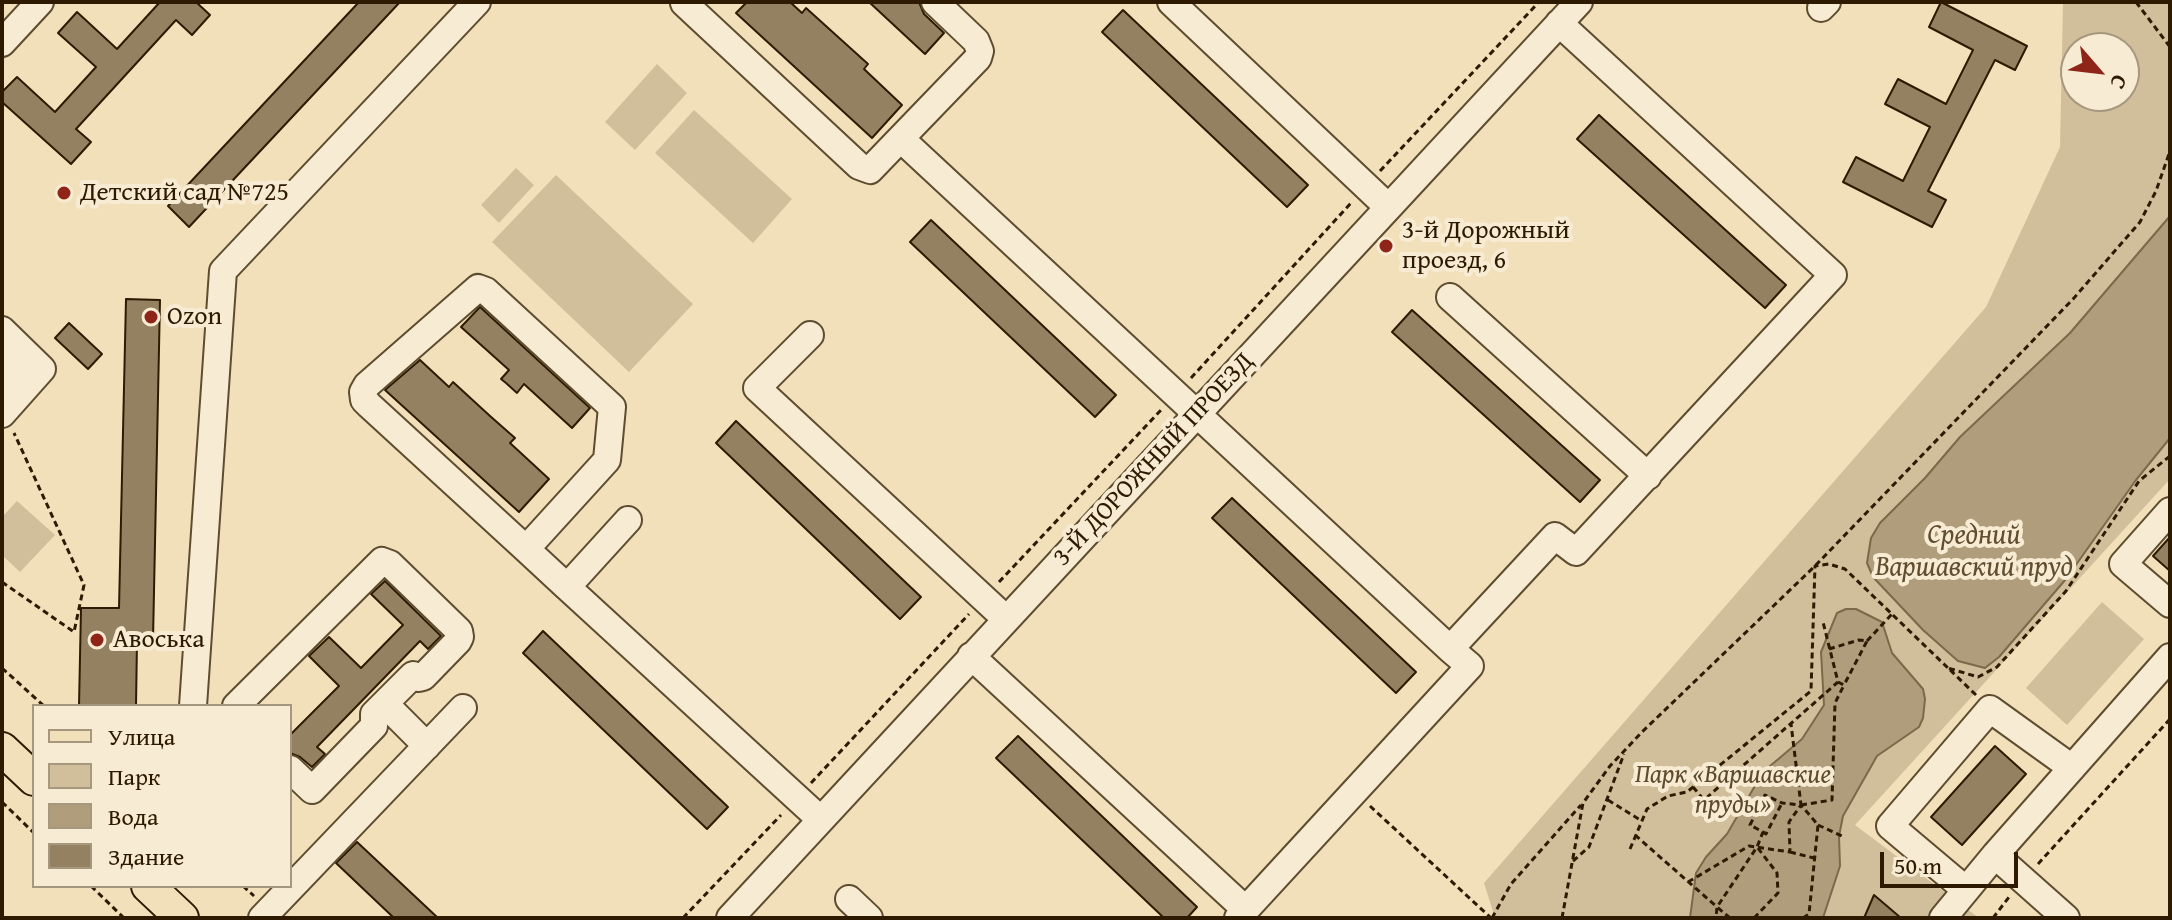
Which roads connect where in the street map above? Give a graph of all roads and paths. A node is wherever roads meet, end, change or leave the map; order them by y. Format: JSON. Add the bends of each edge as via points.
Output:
{"nodes":[{"id":1,"x":40,"y":2,"type":"edge"},
{"id":2,"x":477,"y":2,"type":"edge"},
{"id":3,"x":688,"y":2,"type":"edge"},
{"id":4,"x":935,"y":2,"type":"edge"},
{"id":5,"x":1171,"y":2,"type":"edge"},
{"id":6,"x":1539,"y":2,"type":"edge"},
{"id":7,"x":2136,"y":2,"type":"edge"},
{"id":8,"x":1572,"y":8,"type":"edge"},
{"id":9,"x":4,"y":36,"type":"edge"},
{"id":10,"x":2170,"y":47,"type":"edge"},
{"id":11,"x":901,"y":139,"type":"junction"},
{"id":12,"x":2170,"y":151,"type":"edge"},
{"id":13,"x":1366,"y":187,"type":"junction"},
{"id":14,"x":1388,"y":207,"type":"junction"},
{"id":15,"x":1450,"y":297,"type":"dead end"},
{"id":16,"x":2,"y":330,"type":"edge"},
{"id":17,"x":810,"y":335,"type":"dead end"},
{"id":18,"x":2,"y":354,"type":"edge"},
{"id":19,"x":1175,"y":395,"type":"junction"},
{"id":20,"x":3,"y":404,"type":"edge"},
{"id":21,"x":1196,"y":415,"type":"junction"},
{"id":22,"x":2170,"y":456,"type":"edge"},
{"id":23,"x":1648,"y":476,"type":"junction"},
{"id":24,"x":2170,"y":511,"type":"edge"},
{"id":25,"x":628,"y":520,"type":"dead end"},
{"id":26,"x":526,"y":549,"type":"junction"},
{"id":27,"x":1815,"y":566,"type":"junction"},
{"id":28,"x":2,"y":582,"type":"edge"},
{"id":29,"x":567,"y":587,"type":"junction"},
{"id":30,"x":984,"y":598,"type":"junction"},
{"id":31,"x":2170,"y":604,"type":"edge"},
{"id":32,"x":1892,"y":614,"type":"junction"},
{"id":33,"x":1006,"y":619,"type":"junction"},
{"id":34,"x":1823,"y":622,"type":"dead end"},
{"id":35,"x":1867,"y":641,"type":"junction"},
{"id":36,"x":1450,"y":649,"type":"junction"},
{"id":37,"x":1829,"y":649,"type":"junction"},
{"id":38,"x":971,"y":656,"type":"junction"},
{"id":39,"x":2170,"y":657,"type":"edge"},
{"id":40,"x":2,"y":668,"type":"edge"},
{"id":41,"x":1948,"y":668,"type":"junction"},
{"id":42,"x":1838,"y":682,"type":"junction"},
{"id":43,"x":1844,"y":685,"type":"junction"},
{"id":44,"x":42,"y":704,"type":"edge"},
{"id":45,"x":193,"y":704,"type":"edge"},
{"id":46,"x":238,"y":704,"type":"edge"},
{"id":47,"x":385,"y":704,"type":"junction"},
{"id":48,"x":463,"y":708,"type":"dead end"},
{"id":49,"x":1990,"y":709,"type":"junction"},
{"id":50,"x":2170,"y":719,"type":"edge"},
{"id":51,"x":1791,"y":724,"type":"junction"},
{"id":52,"x":427,"y":746,"type":"junction"},
{"id":53,"x":2,"y":749,"type":"edge"},
{"id":54,"x":1625,"y":750,"type":"junction"},
{"id":55,"x":2072,"y":768,"type":"junction"},
{"id":56,"x":292,"y":771,"type":"edge"},
{"id":57,"x":32,"y":777,"type":"edge"},
{"id":58,"x":1693,"y":787,"type":"junction"},
{"id":59,"x":1355,"y":792,"type":"junction"},
{"id":60,"x":797,"y":798,"type":"junction"},
{"id":61,"x":1607,"y":799,"type":"junction"},
{"id":62,"x":2,"y":802,"type":"edge"},
{"id":63,"x":1583,"y":803,"type":"junction"},
{"id":64,"x":1782,"y":803,"type":"junction"},
{"id":65,"x":1801,"y":805,"type":"junction"},
{"id":66,"x":820,"y":819,"type":"junction"},
{"id":67,"x":1642,"y":821,"type":"junction"},
{"id":68,"x":1818,"y":825,"type":"junction"},
{"id":69,"x":32,"y":831,"type":"edge"},
{"id":70,"x":1763,"y":832,"type":"junction"},
{"id":71,"x":1635,"y":835,"type":"junction"},
{"id":72,"x":1842,"y":836,"type":"dead end"},
{"id":73,"x":1757,"y":847,"type":"junction"},
{"id":74,"x":1630,"y":849,"type":"dead end"},
{"id":75,"x":1790,"y":852,"type":"junction"},
{"id":76,"x":1995,"y":855,"type":"junction"},
{"id":77,"x":1815,"y":859,"type":"junction"},
{"id":78,"x":1572,"y":862,"type":"junction"},
{"id":79,"x":2034,"y":869,"type":"dead end"},
{"id":80,"x":1688,"y":882,"type":"junction"},
{"id":81,"x":292,"y":887,"type":"edge"},
{"id":82,"x":93,"y":888,"type":"edge"},
{"id":83,"x":150,"y":888,"type":"edge"},
{"id":84,"x":291,"y":888,"type":"edge"},
{"id":85,"x":1966,"y":890,"type":"junction"},
{"id":86,"x":849,"y":899,"type":"dead end"},
{"id":87,"x":1717,"y":907,"type":"junction"},
{"id":88,"x":1242,"y":914,"type":"edge"},
{"id":89,"x":124,"y":918,"type":"edge"},
{"id":90,"x":182,"y":918,"type":"edge"},
{"id":91,"x":262,"y":918,"type":"edge"},
{"id":92,"x":683,"y":918,"type":"edge"},
{"id":93,"x":730,"y":918,"type":"edge"},
{"id":94,"x":869,"y":918,"type":"edge"},
{"id":95,"x":1492,"y":918,"type":"edge"},
{"id":96,"x":1562,"y":918,"type":"edge"},
{"id":97,"x":1716,"y":918,"type":"edge"},
{"id":98,"x":1730,"y":918,"type":"edge"},
{"id":99,"x":1754,"y":918,"type":"edge"},
{"id":100,"x":1803,"y":918,"type":"edge"},
{"id":101,"x":1943,"y":918,"type":"edge"},
{"id":102,"x":2066,"y":918,"type":"edge"}],
"edges":[{"from":1,"to":9,"type":"street"},
{"from":2,"to":45,"type":"street","via":[[223,271]]},
{"from":3,"to":11,"type":"street","via":[[684,3],[864,170],[876,167]]},
{"from":4,"to":11,"type":"street","via":[[980,51]]},
{"from":5,"to":13,"type":"street"},
{"from":6,"to":13,"type":"path"},
{"from":7,"to":10,"type":"path"},
{"from":8,"to":14,"type":"street","name":"3-Й ДОРОЖНЫЙ ПРОЕЗД"},
{"from":8,"to":23,"type":"street","via":[[1833,275]]},
{"from":11,"to":19,"type":"street"},
{"from":12,"to":27,"type":"path","via":[[2140,222],[2074,298]]},
{"from":13,"to":14,"type":"street"},
{"from":13,"to":19,"type":"path"},
{"from":14,"to":21,"type":"street","name":"3-Й ДОРОЖНЫЙ ПРОЕЗД"},
{"from":15,"to":23,"type":"street"},
{"from":16,"to":20,"type":"street","via":[[42,369]]},
{"from":17,"to":30,"type":"street","via":[[757,388]]},
{"from":18,"to":20,"type":"street","via":[[18,370]]},
{"from":19,"to":21,"type":"street"},
{"from":19,"to":30,"type":"path"},
{"from":20,"to":28,"type":"path","via":[[84,585],[74,632]]},
{"from":21,"to":33,"type":"street","name":"3-Й ДОРОЖНЫЙ ПРОЕЗД"},
{"from":21,"to":36,"type":"street"},
{"from":22,"to":41,"type":"path","via":[[2139,481],[2066,591],[1997,667],[1978,677]]},
{"from":23,"to":36,"type":"street","via":[[1576,552],[1555,536]]},
{"from":24,"to":31,"type":"street","via":[[2123,564]]},
{"from":25,"to":29,"type":"street"},
{"from":26,"to":26,"type":"street","via":[[363,396],[367,385],[478,288],[612,407],[607,460]]},
{"from":26,"to":29,"type":"street"},
{"from":27,"to":32,"type":"path","via":[[1845,569]]},
{"from":27,"to":54,"type":"path"},
{"from":27,"to":58,"type":"path","via":[[1811,691]]},
{"from":29,"to":60,"type":"street"},
{"from":30,"to":33,"type":"street"},
{"from":30,"to":60,"type":"path"},
{"from":32,"to":35,"type":"path"},
{"from":32,"to":41,"type":"path"},
{"from":33,"to":38,"type":"street","name":"3-Й ДОРОЖНЫЙ ПРОЕЗД"},
{"from":34,"to":37,"type":"path"},
{"from":35,"to":37,"type":"path"},
{"from":35,"to":43,"type":"path"},
{"from":36,"to":59,"type":"street","via":[[1470,666]]},
{"from":37,"to":42,"type":"path"},
{"from":38,"to":66,"type":"street","name":"3-Й ДОРОЖНЫЙ ПРОЕЗД"},
{"from":38,"to":88,"type":"street"},
{"from":39,"to":55,"type":"street"},
{"from":40,"to":44,"type":"path"},
{"from":41,"to":49,"type":"path"},
{"from":42,"to":43,"type":"path"},
{"from":42,"to":51,"type":"path"},
{"from":43,"to":65,"type":"path","via":[[1835,703],[1832,800]]},
{"from":46,"to":47,"type":"street","via":[[382,561],[460,637],[423,677],[413,675]]},
{"from":47,"to":52,"type":"street"},
{"from":47,"to":56,"type":"street","via":[[373,716],[374,726],[312,790]]},
{"from":48,"to":52,"type":"street"},
{"from":49,"to":55,"type":"street"},
{"from":49,"to":85,"type":"street","via":[[1890,826]]},
{"from":50,"to":79,"type":"path"},
{"from":51,"to":58,"type":"path","via":[[1704,800]]},
{"from":51,"to":65,"type":"path"},
{"from":52,"to":81,"type":"street"},
{"from":53,"to":57,"type":"main road"},
{"from":54,"to":61,"type":"path"},
{"from":54,"to":63,"type":"path"},
{"from":55,"to":76,"type":"street"},
{"from":58,"to":67,"type":"path","via":[[1647,809]]},
{"from":59,"to":88,"type":"street"},
{"from":59,"to":95,"type":"path"},
{"from":60,"to":66,"type":"street"},
{"from":60,"to":92,"type":"path"},
{"from":61,"to":67,"type":"path"},
{"from":61,"to":78,"type":"path","via":[[1589,847]]},
{"from":62,"to":69,"type":"path"},
{"from":63,"to":78,"type":"path"},
{"from":63,"to":95,"type":"path","via":[[1511,884]]},
{"from":64,"to":65,"type":"path"},
{"from":64,"to":70,"type":"path"},
{"from":64,"to":70,"type":"path","via":[[1765,795],[1750,825]]},
{"from":65,"to":68,"type":"path"},
{"from":65,"to":75,"type":"path","via":[[1789,822]]},
{"from":66,"to":93,"type":"street","name":"3-Й ДОРОЖНЫЙ ПРОЕЗД"},
{"from":67,"to":71,"type":"path"},
{"from":68,"to":72,"type":"path"},
{"from":68,"to":77,"type":"path"},
{"from":70,"to":73,"type":"path"},
{"from":71,"to":74,"type":"path"},
{"from":71,"to":80,"type":"path"},
{"from":73,"to":75,"type":"path"},
{"from":73,"to":80,"type":"path","via":[[1749,846]]},
{"from":73,"to":87,"type":"path"},
{"from":73,"to":99,"type":"path","via":[[1777,873],[1778,893]]},
{"from":75,"to":77,"type":"path"},
{"from":76,"to":85,"type":"street"},
{"from":76,"to":102,"type":"street"},
{"from":77,"to":100,"type":"path","via":[[1809,914]]},
{"from":78,"to":96,"type":"path"},
{"from":80,"to":87,"type":"path"},
{"from":82,"to":89,"type":"path"},
{"from":83,"to":90,"type":"main road"},
{"from":84,"to":91,"type":"street"},
{"from":85,"to":101,"type":"street"},
{"from":86,"to":94,"type":"street"},
{"from":87,"to":97,"type":"path"},
{"from":87,"to":98,"type":"path"}]}
